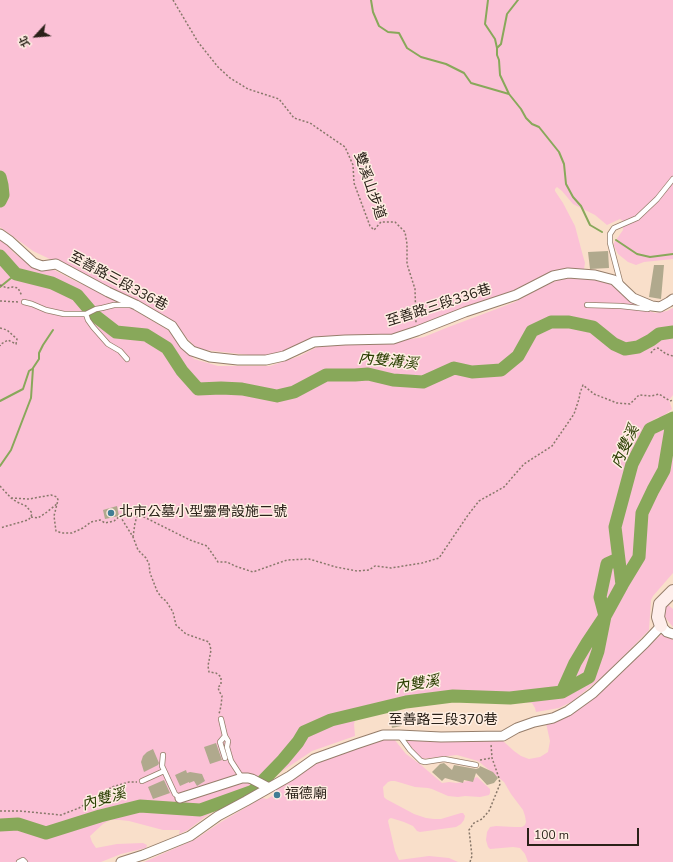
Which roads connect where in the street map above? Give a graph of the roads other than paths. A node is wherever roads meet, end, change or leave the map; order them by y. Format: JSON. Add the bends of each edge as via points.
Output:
{"nodes":[{"id":1,"x":673,"y":179,"type":"edge"},
{"id":2,"x":0,"y":234,"type":"edge"},
{"id":3,"x":622,"y":287,"type":"junction"},
{"id":4,"x":673,"y":299,"type":"edge"},
{"id":5,"x":24,"y":302,"type":"road end"},
{"id":6,"x":136,"y":305,"type":"junction"},
{"id":7,"x":586,"y":305,"type":"dead end"},
{"id":8,"x":652,"y":306,"type":"junction"},
{"id":9,"x":86,"y":314,"type":"junction"},
{"id":10,"x":127,"y":359,"type":"dead end"},
{"id":11,"x":673,"y":591,"type":"edge"},
{"id":12,"x":662,"y":626,"type":"junction"},
{"id":13,"x":673,"y":634,"type":"edge"},
{"id":14,"x":221,"y":719,"type":"road end"},
{"id":15,"x":400,"y":735,"type":"junction"},
{"id":16,"x":225,"y":736,"type":"junction"},
{"id":17,"x":163,"y":755,"type":"dead end"},
{"id":18,"x":225,"y":758,"type":"dead end"},
{"id":19,"x":476,"y":765,"type":"road end"},
{"id":20,"x":164,"y":771,"type":"junction"},
{"id":21,"x":242,"y":778,"type":"junction"},
{"id":22,"x":142,"y":781,"type":"road end"},
{"id":23,"x":269,"y":788,"type":"junction"},
{"id":24,"x":180,"y":798,"type":"joint"},
{"id":25,"x":19,"y":862,"type":"edge"},
{"id":26,"x":25,"y":862,"type":"edge"},
{"id":27,"x":120,"y":862,"type":"edge"}],
"edges":[{"from":1,"to":3,"type":"lane","via":[[637,218],[614,228],[610,234]]},
{"from":2,"to":6,"type":"street","name":"至善路三段336巷","via":[[34,263],[42,266],[56,264]]},
{"from":3,"to":6,"type":"street","name":"至善路三段336巷","via":[[614,280],[595,275],[568,273],[553,276],[516,295],[393,339],[314,342],[284,356],[266,360],[210,357],[192,351],[172,326]]},
{"from":3,"to":8,"type":"street","name":"至善路三段336巷","via":[[633,298]]},
{"from":4,"to":8,"type":"street","via":[[660,307]]},
{"from":5,"to":9,"type":"lane","via":[[64,314]]},
{"from":6,"to":9,"type":"lane","via":[[114,305]]},
{"from":7,"to":8,"type":"lane","via":[[648,309]]},
{"from":9,"to":10,"type":"lane","via":[[93,327],[108,344]]},
{"from":11,"to":12,"type":"street","via":[[660,604],[658,617]]},
{"from":12,"to":13,"type":"street"},
{"from":12,"to":15,"type":"street","name":"至善路三段370巷","via":[[593,693],[568,711],[553,718],[517,728],[503,736]]},
{"from":14,"to":16,"type":"lane"},
{"from":15,"to":19,"type":"lane","via":[[421,761],[444,759]]},
{"from":15,"to":23,"type":"street","name":"至善路三段370巷","via":[[383,735],[314,759]]},
{"from":16,"to":18,"type":"lane","via":[[220,742]]},
{"from":16,"to":21,"type":"lane","via":[[232,761]]},
{"from":17,"to":20,"type":"lane"},
{"from":20,"to":22,"type":"lane"},
{"from":20,"to":24,"type":"lane","via":[[175,794]]},
{"from":21,"to":23,"type":"street","via":[[252,779]]},
{"from":21,"to":24,"type":"street"},
{"from":23,"to":27,"type":"street","name":"至善路三段370巷","via":[[218,816],[190,836]]},
{"from":25,"to":26,"type":"lane"}]}
